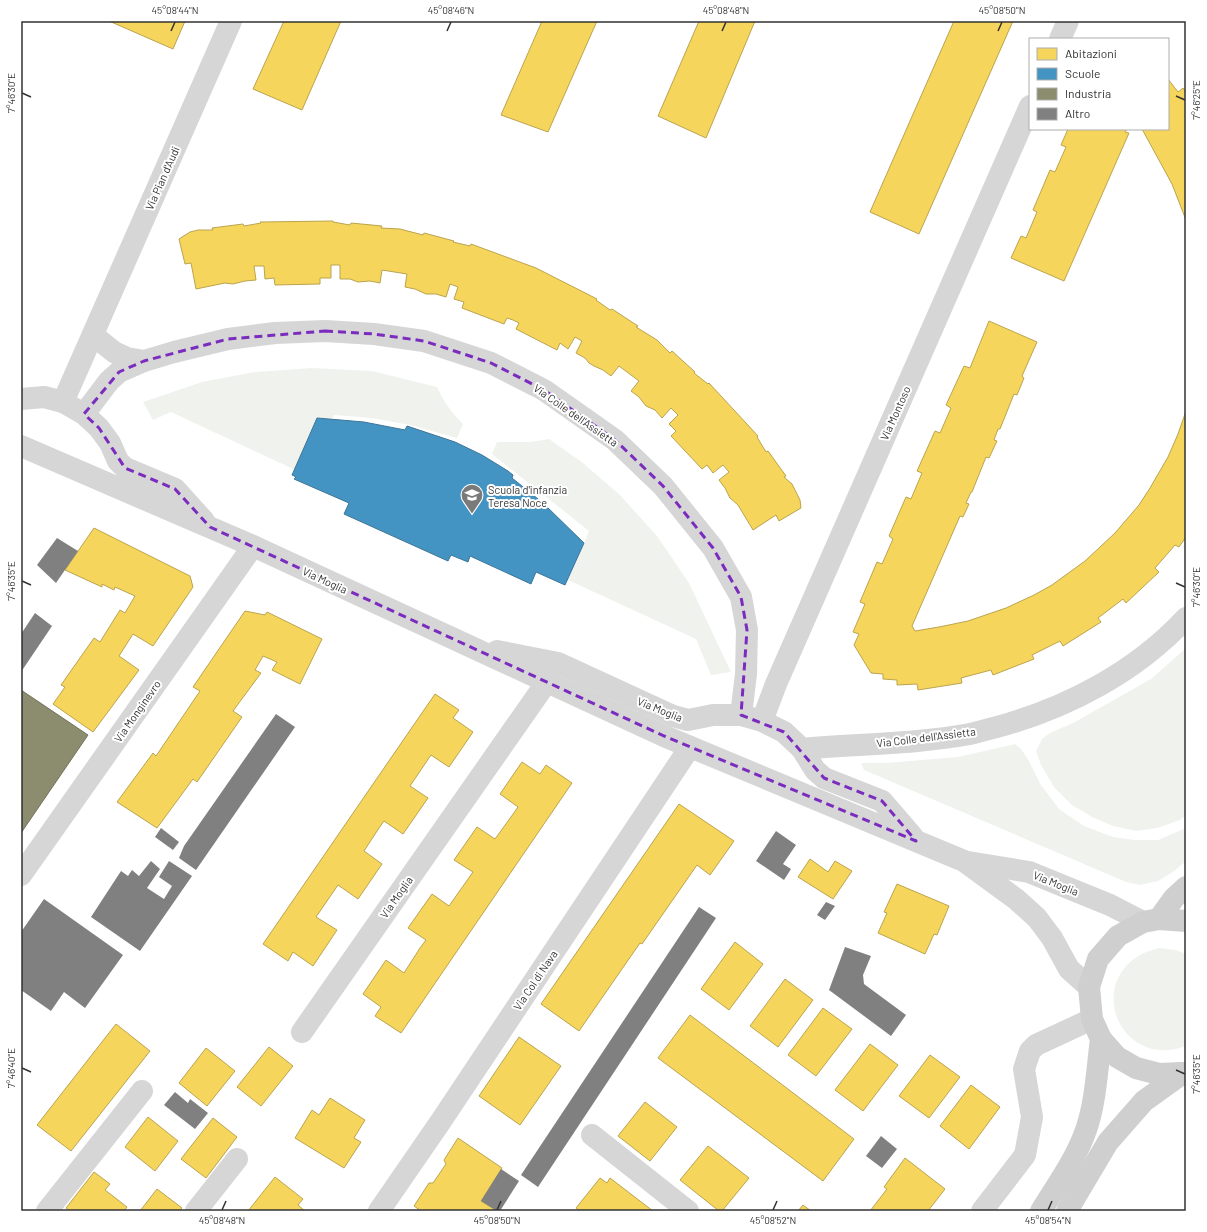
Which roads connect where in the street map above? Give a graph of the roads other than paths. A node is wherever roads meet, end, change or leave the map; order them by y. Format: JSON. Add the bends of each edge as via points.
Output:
{"nodes":[{"id":1,"x":231,"y":21,"type":"edge"},
{"id":2,"x":1068,"y":21,"type":"edge"},
{"id":3,"x":1060,"y":38,"type":"edge"},
{"id":4,"x":1029,"y":108,"type":"edge"},
{"id":5,"x":93,"y":335,"type":"junction"},
{"id":6,"x":144,"y":361,"type":"junction"},
{"id":7,"x":21,"y":399,"type":"edge"},
{"id":8,"x":63,"y":402,"type":"junction"},
{"id":9,"x":84,"y":414,"type":"junction"},
{"id":10,"x":21,"y":446,"type":"edge"},
{"id":11,"x":210,"y":527,"type":"junction"},
{"id":12,"x":253,"y":546,"type":"junction"},
{"id":13,"x":1186,"y":618,"type":"edge"},
{"id":14,"x":462,"y":644,"type":"junction"},
{"id":15,"x":546,"y":683,"type":"junction"},
{"id":16,"x":741,"y":715,"type":"junction"},
{"id":17,"x":762,"y":721,"type":"junction"},
{"id":18,"x":690,"y":748,"type":"junction"},
{"id":19,"x":802,"y":749,"type":"junction"},
{"id":20,"x":916,"y":841,"type":"junction"},
{"id":21,"x":964,"y":861,"type":"junction"},
{"id":22,"x":21,"y":875,"type":"edge"},
{"id":23,"x":1186,"y":887,"type":"edge"},
{"id":24,"x":1151,"y":920,"type":"junction"},
{"id":25,"x":1186,"y":921,"type":"edge"},
{"id":26,"x":1089,"y":988,"type":"junction"},
{"id":27,"x":1092,"y":1019,"type":"junction"},
{"id":28,"x":302,"y":1032,"type":"dead end"},
{"id":29,"x":1101,"y":1039,"type":"junction"},
{"id":30,"x":1184,"y":1073,"type":"edge"},
{"id":31,"x":142,"y":1091,"type":"dead end"},
{"id":32,"x":592,"y":1135,"type":"dead end"},
{"id":33,"x":237,"y":1159,"type":"dead end"},
{"id":34,"x":47,"y":1211,"type":"edge"},
{"id":35,"x":196,"y":1211,"type":"edge"},
{"id":36,"x":379,"y":1211,"type":"edge"},
{"id":37,"x":688,"y":1211,"type":"edge"},
{"id":38,"x":982,"y":1211,"type":"edge"},
{"id":39,"x":1041,"y":1211,"type":"edge"},
{"id":40,"x":1068,"y":1211,"type":"edge"}],
"edges":[{"from":1,"to":5,"type":"street","name":"Via Pian d'Audi"},
{"from":2,"to":3,"type":"street"},
{"from":4,"to":17,"type":"street","name":"Via Montoso"},
{"from":5,"to":6,"type":"street","via":[[114,352],[127,358]]},
{"from":5,"to":8,"type":"street","name":"Via Pian d'Audi"},
{"from":6,"to":9,"type":"street","name":"Via Colle dell'Assietta","via":[[119,372]]},
{"from":6,"to":16,"type":"street","name":"Via Colle dell'Assietta","via":[[228,339],[274,333],[367,334],[424,341],[491,364],[544,390],[615,440],[663,486],[713,548],[741,597],[748,630]]},
{"from":7,"to":8,"type":"street","name":"Via Moglia","via":[[44,397]]},
{"from":8,"to":9,"type":"street","name":"Via Moglia"},
{"from":9,"to":11,"type":"street","name":"Via Moglia","via":[[99,428],[110,443],[118,461],[125,468],[174,489]]},
{"from":10,"to":11,"type":"street","name":"Via Moglia"},
{"from":11,"to":12,"type":"street","name":"Via Moglia"},
{"from":12,"to":14,"type":"street","name":"Via Moglia"},
{"from":12,"to":22,"type":"street","name":"Via Monginevro"},
{"from":13,"to":19,"type":"street","name":"Via Colle dell'Assietta","via":[[1144,656],[1110,680],[1067,703],[1020,721],[963,735]]},
{"from":14,"to":15,"type":"street","name":"Via Moglia"},
{"from":14,"to":16,"type":"street","name":"Via Moglia","via":[[558,663],[673,716],[688,720],[713,715]]},
{"from":15,"to":18,"type":"street","name":"Via Moglia"},
{"from":15,"to":28,"type":"street","name":"Via Moglia"},
{"from":16,"to":17,"type":"street","name":"Via Moglia"},
{"from":17,"to":19,"type":"street","name":"Via Moglia","via":[[784,732]]},
{"from":18,"to":20,"type":"street","name":"Via Moglia"},
{"from":18,"to":36,"type":"street","name":"Via Col di Nava"},
{"from":19,"to":20,"type":"street","name":"Via Moglia","via":[[815,770],[824,778],[882,802]]},
{"from":20,"to":21,"type":"street","name":"Via Moglia"},
{"from":21,"to":24,"type":"street","name":"Via Moglia","via":[[1029,872]]},
{"from":21,"to":26,"type":"street","name":"Via Moglia","via":[[1016,899],[1037,918],[1052,938],[1069,969]]},
{"from":23,"to":24,"type":"main road"},
{"from":24,"to":25,"type":"main road"},
{"from":24,"to":26,"type":"main road","via":[[1118,936],[1098,959]]},
{"from":26,"to":27,"type":"main road"},
{"from":27,"to":29,"type":"main road"},
{"from":27,"to":38,"type":"street","via":[[1036,1045],[1030,1051],[1024,1070],[1032,1117],[1025,1155]]},
{"from":29,"to":30,"type":"main road","via":[[1117,1057],[1136,1068],[1159,1074]]},
{"from":29,"to":39,"type":"main road","via":[[1094,1095],[1086,1130],[1077,1151]]},
{"from":30,"to":40,"type":"main road","via":[[1144,1101],[1108,1142]]},
{"from":31,"to":34,"type":"street"},
{"from":32,"to":37,"type":"street"},
{"from":33,"to":35,"type":"street"}]}
